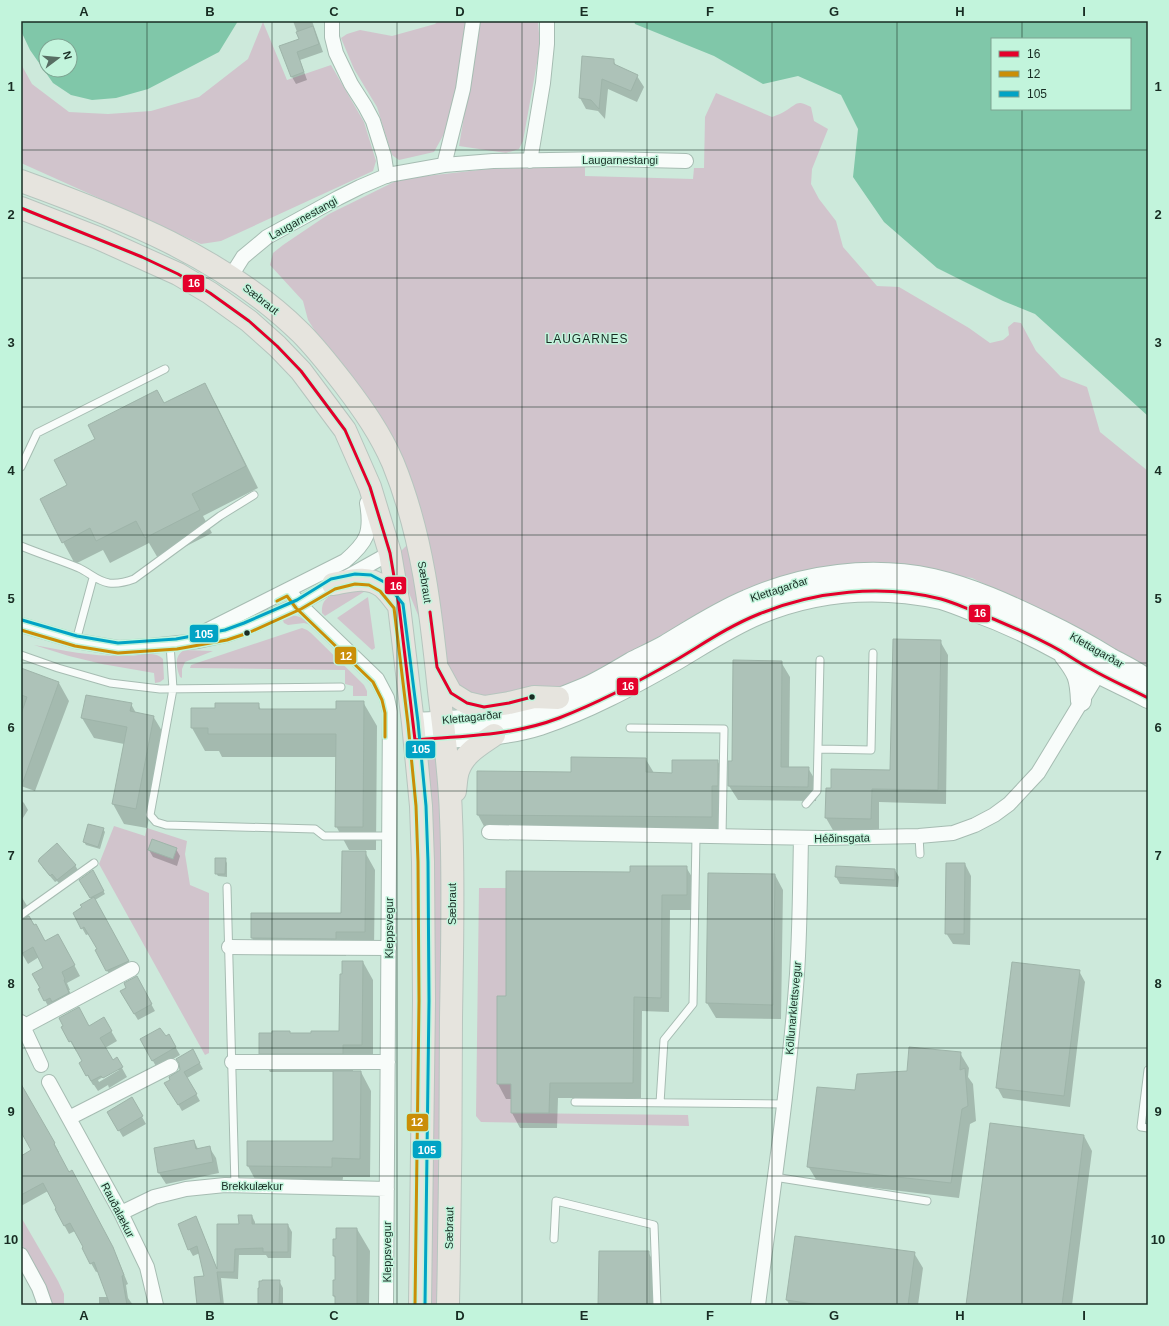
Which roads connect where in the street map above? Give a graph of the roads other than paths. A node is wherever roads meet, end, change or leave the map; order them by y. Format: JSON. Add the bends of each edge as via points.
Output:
{"nodes":[{"id":1,"x":332,"y":21,"type":"edge"},
{"id":2,"x":473,"y":21,"type":"edge"},
{"id":3,"x":547,"y":21,"type":"edge"},
{"id":4,"x":530,"y":161,"type":"junction"},
{"id":5,"x":686,"y":161,"type":"dead end"},
{"id":6,"x":444,"y":164,"type":"junction"},
{"id":7,"x":21,"y":175,"type":"edge"},
{"id":8,"x":386,"y":176,"type":"junction"},
{"id":9,"x":21,"y":181,"type":"edge"},
{"id":10,"x":54,"y":193,"type":"junction"},
{"id":11,"x":21,"y":208,"type":"edge"},
{"id":12,"x":231,"y":276,"type":"junction"},
{"id":13,"x":165,"y":369,"type":"dead end"},
{"id":14,"x":21,"y":467,"type":"edge"},
{"id":15,"x":361,"y":467,"type":"junction"},
{"id":16,"x":254,"y":495,"type":"dead end"},
{"id":17,"x":413,"y":522,"type":"junction"},
{"id":18,"x":21,"y":546,"type":"edge"},
{"id":19,"x":390,"y":553,"type":"junction"},
{"id":20,"x":94,"y":578,"type":"junction"},
{"id":21,"x":333,"y":584,"type":"junction"},
{"id":22,"x":289,"y":590,"type":"junction"},
{"id":23,"x":299,"y":604,"type":"junction"},
{"id":24,"x":399,"y":606,"type":"junction"},
{"id":25,"x":21,"y":625,"type":"edge"},
{"id":26,"x":76,"y":641,"type":"junction"},
{"id":27,"x":173,"y":644,"type":"junction"},
{"id":28,"x":1061,"y":652,"type":"junction"},
{"id":29,"x":873,"y":653,"type":"dead end"},
{"id":30,"x":21,"y":655,"type":"edge"},
{"id":31,"x":1109,"y":657,"type":"junction"},
{"id":32,"x":820,"y":660,"type":"dead end"},
{"id":33,"x":437,"y":667,"type":"junction"},
{"id":34,"x":1098,"y":673,"type":"junction"},
{"id":35,"x":1148,"y":680,"type":"edge"},
{"id":36,"x":341,"y":687,"type":"dead end"},
{"id":37,"x":173,"y":689,"type":"junction"},
{"id":38,"x":558,"y":698,"type":"junction"},
{"id":39,"x":1148,"y":698,"type":"edge"},
{"id":40,"x":1081,"y":701,"type":"junction"},
{"id":41,"x":630,"y":728,"type":"dead end"},
{"id":42,"x":444,"y":729,"type":"junction"},
{"id":43,"x":414,"y":731,"type":"junction"},
{"id":44,"x":494,"y":735,"type":"junction"},
{"id":45,"x":819,"y":749,"type":"junction"},
{"id":46,"x":806,"y":804,"type":"dead end"},
{"id":47,"x":451,"y":818,"type":"junction"},
{"id":48,"x":489,"y":832,"type":"dead end"},
{"id":49,"x":389,"y":836,"type":"junction"},
{"id":50,"x":696,"y":836,"type":"junction"},
{"id":51,"x":722,"y":836,"type":"junction"},
{"id":52,"x":919,"y":836,"type":"junction"},
{"id":53,"x":801,"y":838,"type":"junction"},
{"id":54,"x":920,"y":854,"type":"dead end"},
{"id":55,"x":94,"y":863,"type":"dead end"},
{"id":56,"x":227,"y":887,"type":"dead end"},
{"id":57,"x":21,"y":915,"type":"edge"},
{"id":58,"x":229,"y":947,"type":"junction"},
{"id":59,"x":389,"y":948,"type":"junction"},
{"id":60,"x":132,"y":969,"type":"dead end"},
{"id":61,"x":22,"y":1025,"type":"edge"},
{"id":62,"x":232,"y":1062,"type":"junction"},
{"id":63,"x":388,"y":1062,"type":"junction"},
{"id":64,"x":41,"y":1065,"type":"dead end"},
{"id":65,"x":171,"y":1066,"type":"dead end"},
{"id":66,"x":1148,"y":1070,"type":"edge"},
{"id":67,"x":50,"y":1082,"type":"dead end"},
{"id":68,"x":575,"y":1102,"type":"dead end"},
{"id":69,"x":660,"y":1103,"type":"junction"},
{"id":70,"x":784,"y":1104,"type":"junction"},
{"id":71,"x":1146,"y":1104,"type":"edge"},
{"id":72,"x":69,"y":1118,"type":"junction"},
{"id":73,"x":1148,"y":1128,"type":"edge"},
{"id":74,"x":774,"y":1177,"type":"junction"},
{"id":75,"x":235,"y":1186,"type":"junction"},
{"id":76,"x":387,"y":1189,"type":"junction"},
{"id":77,"x":927,"y":1201,"type":"dead end"},
{"id":78,"x":121,"y":1213,"type":"junction"},
{"id":79,"x":554,"y":1239,"type":"dead end"},
{"id":80,"x":21,"y":1255,"type":"edge"},
{"id":81,"x":45,"y":1305,"type":"edge"},
{"id":82,"x":156,"y":1305,"type":"edge"},
{"id":83,"x":386,"y":1305,"type":"edge"},
{"id":84,"x":420,"y":1305,"type":"edge"},
{"id":85,"x":448,"y":1305,"type":"edge"},
{"id":86,"x":657,"y":1305,"type":"edge"},
{"id":87,"x":758,"y":1305,"type":"edge"}],
"edges":[{"from":1,"to":8,"type":"street","via":[[336,53],[373,121],[384,156]]},
{"from":2,"to":6,"type":"street","via":[[463,89]]},
{"from":3,"to":4,"type":"street","via":[[547,44]]},
{"from":4,"to":5,"type":"street","name":"Laugarnestangi"},
{"from":4,"to":6,"type":"street","name":"Laugarnestangi"},
{"from":6,"to":8,"type":"street","name":"Laugarnestangi"},
{"from":7,"to":10,"type":"lane"},
{"from":8,"to":12,"type":"street","name":"Laugarnestangi","via":[[338,198],[267,237],[243,257]]},
{"from":9,"to":10,"type":"main road","name":"Sæbraut"},
{"from":10,"to":12,"type":"main road","name":"Sæbraut","via":[[169,241]]},
{"from":11,"to":15,"type":"main road","via":[[98,238],[178,274],[249,321],[301,371],[345,430]]},
{"from":12,"to":17,"type":"main road","name":"Sæbraut","via":[[300,332],[326,360],[370,418],[392,461]]},
{"from":13,"to":14,"type":"lane","via":[[37,433]]},
{"from":15,"to":19,"type":"main road","via":[[370,487]]},
{"from":15,"to":22,"type":"street","via":[[369,512],[369,529],[365,541],[345,561]]},
{"from":16,"to":20,"type":"lane","via":[[220,516],[134,579],[109,583]]},
{"from":17,"to":19,"type":"main road","via":[[404,541]]},
{"from":17,"to":33,"type":"main road","name":"Sæbraut","via":[[423,566]]},
{"from":18,"to":20,"type":"lane","via":[[81,569]]},
{"from":19,"to":21,"type":"street"},
{"from":19,"to":24,"type":"main road"},
{"from":20,"to":26,"type":"lane"},
{"from":21,"to":23,"type":"street"},
{"from":21,"to":24,"type":"main road","via":[[355,579],[370,580],[383,587]]},
{"from":22,"to":23,"type":"street","name":"Kleppsvegur"},
{"from":22,"to":27,"type":"street","via":[[219,625]]},
{"from":23,"to":27,"type":"street","via":[[226,635]]},
{"from":23,"to":49,"type":"street","name":"Kleppsvegur","via":[[373,674],[387,698],[390,712]]},
{"from":24,"to":43,"type":"main road"},
{"from":25,"to":26,"type":"street"},
{"from":26,"to":27,"type":"street","via":[[118,648]]},
{"from":27,"to":37,"type":"lane"},
{"from":28,"to":34,"type":"main road","name":"Klettagarðar"},
{"from":28,"to":40,"type":"main road","via":[[1078,675]]},
{"from":28,"to":44,"type":"main road","name":"Klettagarðar","via":[[987,616],[944,600],[899,592],[834,593],[793,602],[757,615],[607,697],[541,725]]},
{"from":29,"to":45,"type":"lane","via":[[871,750]]},
{"from":30,"to":37,"type":"lane","via":[[110,683]]},
{"from":31,"to":34,"type":"street","name":"Héðinsgata"},
{"from":31,"to":35,"type":"main road","name":"Klettagarðar"},
{"from":31,"to":38,"type":"main road","name":"Klettagarðar","via":[[1083,641],[1019,610],[959,586],[899,574],[841,574],[801,581],[728,608],[588,687]]},
{"from":32,"to":45,"type":"lane"},
{"from":33,"to":38,"type":"main road","via":[[451,693],[460,699],[484,707],[534,697]]},
{"from":33,"to":42,"type":"main road","name":"Sæbraut"},
{"from":34,"to":39,"type":"main road","name":"Klettagarðar"},
{"from":34,"to":40,"type":"street","name":"Héðinsgata"},
{"from":36,"to":37,"type":"lane"},
{"from":37,"to":49,"type":"lane","via":[[150,816],[156,822],[166,825],[315,829],[324,836]]},
{"from":38,"to":42,"type":"main road","name":"Klettagarðar","via":[[498,716],[468,720]]},
{"from":40,"to":52,"type":"street","name":"Héðinsgata","via":[[1038,774],[1009,804],[982,822],[953,833]]},
{"from":41,"to":51,"type":"lane","via":[[724,729]]},
{"from":42,"to":43,"type":"main road","name":"Klettagarðar"},
{"from":42,"to":44,"type":"main road","name":"Klettagarðar"},
{"from":42,"to":47,"type":"main road","name":"Sæbraut"},
{"from":43,"to":84,"type":"main road","via":[[421,806],[424,896]]},
{"from":44,"to":47,"type":"main road","via":[[464,759],[458,772]]},
{"from":45,"to":46,"type":"lane","via":[[817,791]]},
{"from":47,"to":85,"type":"main road","name":"Sæbraut"},
{"from":48,"to":50,"type":"street","name":"Héðinsgata"},
{"from":49,"to":59,"type":"street","name":"Kleppsvegur"},
{"from":50,"to":51,"type":"street","name":"Héðinsgata"},
{"from":50,"to":69,"type":"lane","via":[[693,1004],[664,1040]]},
{"from":51,"to":53,"type":"street","name":"Héðinsgata"},
{"from":52,"to":53,"type":"street","name":"Héðinsgata"},
{"from":52,"to":54,"type":"lane"},
{"from":53,"to":70,"type":"street","name":"Köllunarklettsvegur","via":[[797,973]]},
{"from":55,"to":57,"type":"lane"},
{"from":56,"to":58,"type":"lane"},
{"from":58,"to":59,"type":"street"},
{"from":58,"to":62,"type":"lane"},
{"from":59,"to":63,"type":"street","name":"Kleppsvegur"},
{"from":60,"to":61,"type":"street"},
{"from":61,"to":64,"type":"street"},
{"from":62,"to":63,"type":"street"},
{"from":62,"to":75,"type":"lane"},
{"from":63,"to":76,"type":"street","name":"Kleppsvegur"},
{"from":65,"to":72,"type":"street"},
{"from":66,"to":71,"type":"lane"},
{"from":67,"to":72,"type":"street","name":"Rauðalækur"},
{"from":68,"to":69,"type":"lane"},
{"from":69,"to":70,"type":"lane"},
{"from":70,"to":74,"type":"street","name":"Köllunarklettsvegur"},
{"from":71,"to":73,"type":"lane","via":[[1141,1127]]},
{"from":72,"to":78,"type":"street","name":"Rauðalækur"},
{"from":74,"to":77,"type":"lane"},
{"from":74,"to":87,"type":"street","name":"Köllunarklettsvegur"},
{"from":75,"to":76,"type":"street","name":"Brekkulækur"},
{"from":75,"to":78,"type":"street","name":"Brekkulækur","via":[[186,1189],[154,1197]]},
{"from":76,"to":83,"type":"street","name":"Kleppsvegur"},
{"from":78,"to":82,"type":"street","name":"Rauðalækur","via":[[147,1267]]},
{"from":79,"to":86,"type":"lane","via":[[556,1201],[654,1225]]},
{"from":80,"to":81,"type":"street"}]}
